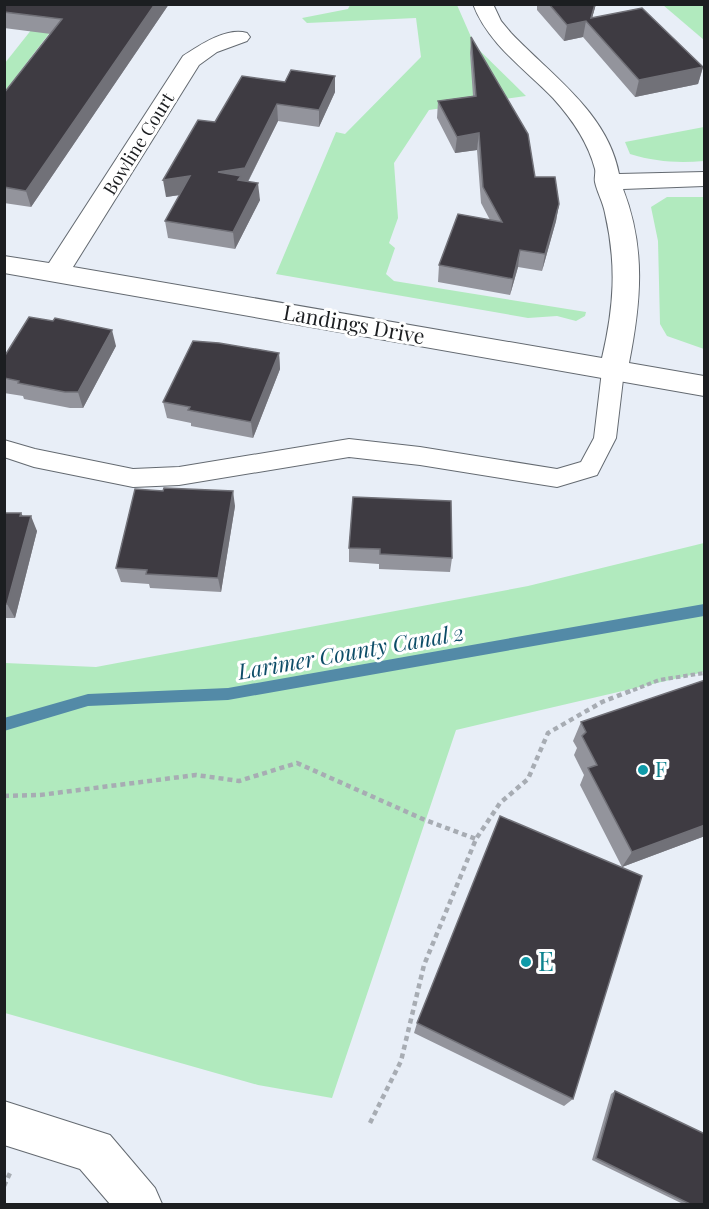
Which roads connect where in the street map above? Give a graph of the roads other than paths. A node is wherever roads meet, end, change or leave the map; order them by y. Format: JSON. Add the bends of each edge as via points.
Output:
{"nodes":[{"id":1,"x":483,"y":4,"type":"edge"},
{"id":2,"x":240,"y":38,"type":"dead end"},
{"id":3,"x":705,"y":179,"type":"edge"},
{"id":4,"x":607,"y":182,"type":"junction"},
{"id":5,"x":4,"y":264,"type":"edge"},
{"id":6,"x":56,"y":273,"type":"junction"},
{"id":7,"x":614,"y":371,"type":"junction"},
{"id":8,"x":705,"y":386,"type":"edge"},
{"id":9,"x":4,"y":448,"type":"edge"},
{"id":10,"x":4,"y":1123,"type":"edge"},
{"id":11,"x":139,"y":1204,"type":"edge"}],
"edges":[{"from":1,"to":4,"type":"street","via":[[503,38],[582,120],[601,150],[609,176]]},
{"from":2,"to":6,"type":"street","name":"Bowline Court","via":[[210,48],[191,61]]},
{"from":3,"to":4,"type":"street"},
{"from":4,"to":7,"type":"street","via":[[618,219],[627,288]]},
{"from":5,"to":6,"type":"street","name":"Landings Drive"},
{"from":6,"to":7,"type":"street","name":"Landings Drive"},
{"from":7,"to":8,"type":"street","name":"Landings Drive"},
{"from":7,"to":9,"type":"lane","via":[[605,438],[589,469],[557,478],[349,448],[179,476],[133,478]]},
{"from":10,"to":11,"type":"street","via":[[94,1151]]}]}
